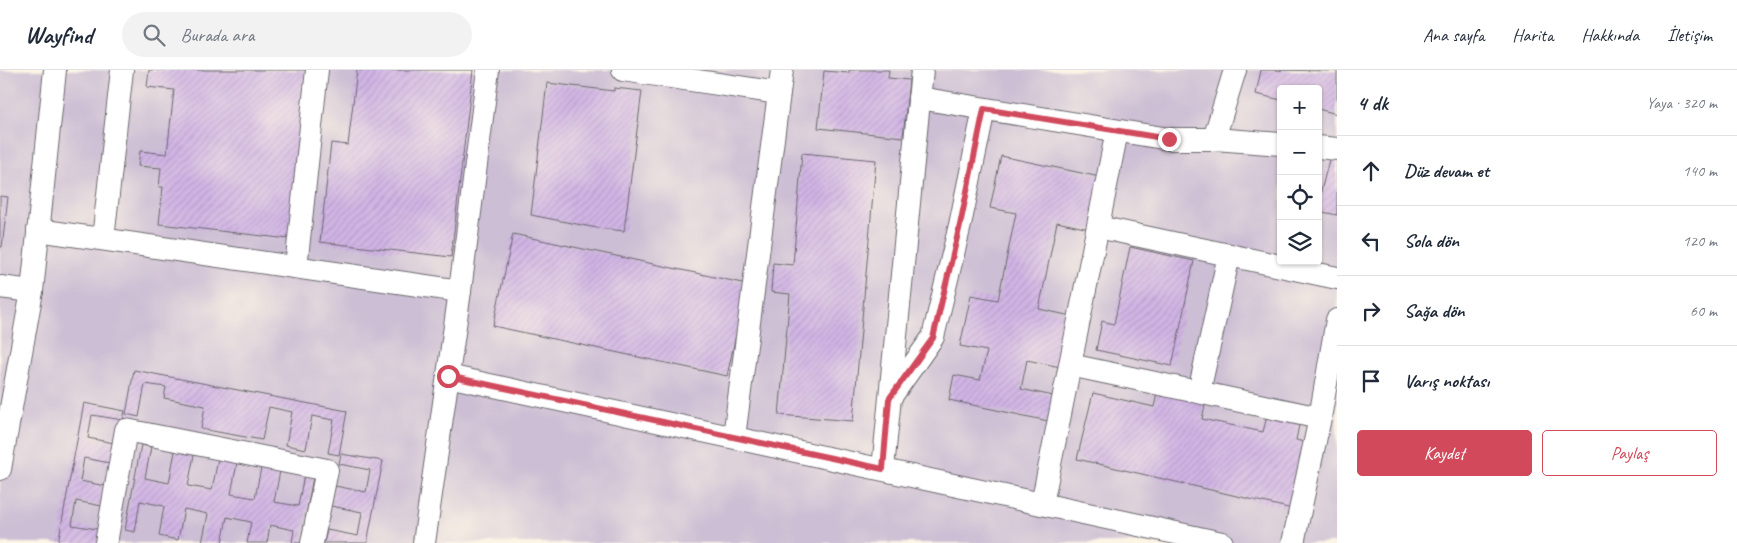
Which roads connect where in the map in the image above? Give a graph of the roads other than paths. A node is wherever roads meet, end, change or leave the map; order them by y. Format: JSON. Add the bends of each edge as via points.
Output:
{"nodes":[{"id":1,"x":55,"y":70,"type":"edge"},
{"id":2,"x":122,"y":70,"type":"edge"},
{"id":3,"x":317,"y":70,"type":"edge"},
{"id":4,"x":488,"y":70,"type":"edge"},
{"id":5,"x":623,"y":70,"type":"edge"},
{"id":6,"x":782,"y":70,"type":"edge"},
{"id":7,"x":922,"y":70,"type":"edge"},
{"id":8,"x":1235,"y":70,"type":"edge"},
{"id":9,"x":779,"y":93,"type":"junction"},
{"id":10,"x":919,"y":98,"type":"junction"},
{"id":11,"x":984,"y":109,"type":"junction"},
{"id":12,"x":1118,"y":131,"type":"junction"},
{"id":13,"x":1214,"y":139,"type":"junction"},
{"id":14,"x":1277,"y":144,"type":"edge"},
{"id":15,"x":1322,"y":147,"type":"edge"},
{"id":16,"x":1337,"y":149,"type":"edge"},
{"id":17,"x":1098,"y":227,"type":"junction"},
{"id":18,"x":38,"y":230,"type":"junction"},
{"id":19,"x":103,"y":239,"type":"junction"},
{"id":20,"x":1229,"y":255,"type":"junction"},
{"id":21,"x":1277,"y":263,"type":"edge"},
{"id":22,"x":1287,"y":265,"type":"edge"},
{"id":23,"x":296,"y":267,"type":"junction"},
{"id":24,"x":1337,"y":278,"type":"edge"},
{"id":25,"x":0,"y":287,"type":"edge"},
{"id":26,"x":32,"y":291,"type":"junction"},
{"id":27,"x":460,"y":291,"type":"junction"},
{"id":28,"x":1337,"y":320,"type":"edge"},
{"id":29,"x":1070,"y":365,"type":"junction"},
{"id":30,"x":448,"y":376,"type":"junction"},
{"id":31,"x":1199,"y":392,"type":"junction"},
{"id":32,"x":889,"y":399,"type":"junction"},
{"id":33,"x":1320,"y":418,"type":"junction"},
{"id":34,"x":734,"y":438,"type":"junction"},
{"id":35,"x":0,"y":469,"type":"edge"},
{"id":36,"x":883,"y":469,"type":"junction"},
{"id":37,"x":1042,"y":504,"type":"junction"},
{"id":38,"x":106,"y":543,"type":"edge"},
{"id":39,"x":312,"y":543,"type":"edge"},
{"id":40,"x":426,"y":543,"type":"edge"},
{"id":41,"x":1222,"y":543,"type":"edge"},
{"id":42,"x":1293,"y":543,"type":"edge"}],
"edges":[{"from":1,"to":18,"type":"street"},
{"from":2,"to":19,"type":"street"},
{"from":3,"to":23,"type":"street"},
{"from":4,"to":27,"type":"street"},
{"from":5,"to":9,"type":"street"},
{"from":6,"to":9,"type":"street"},
{"from":7,"to":10,"type":"street"},
{"from":8,"to":13,"type":"street"},
{"from":9,"to":34,"type":"street"},
{"from":10,"to":11,"type":"street"},
{"from":10,"to":32,"type":"street"},
{"from":11,"to":12,"type":"street"},
{"from":11,"to":32,"type":"street","via":[[933,338]]},
{"from":12,"to":13,"type":"street","via":[[1169,139]]},
{"from":12,"to":17,"type":"street"},
{"from":13,"to":14,"type":"street"},
{"from":15,"to":16,"type":"street"},
{"from":17,"to":20,"type":"street"},
{"from":17,"to":29,"type":"street"},
{"from":18,"to":19,"type":"street"},
{"from":18,"to":26,"type":"street"},
{"from":19,"to":23,"type":"street"},
{"from":20,"to":21,"type":"street"},
{"from":20,"to":31,"type":"street"},
{"from":22,"to":24,"type":"street"},
{"from":23,"to":27,"type":"street"},
{"from":25,"to":26,"type":"street"},
{"from":26,"to":35,"type":"street"},
{"from":27,"to":30,"type":"street"},
{"from":28,"to":33,"type":"street"},
{"from":29,"to":31,"type":"street"},
{"from":29,"to":37,"type":"street"},
{"from":30,"to":34,"type":"street"},
{"from":30,"to":40,"type":"street"},
{"from":31,"to":33,"type":"street"},
{"from":32,"to":36,"type":"street"},
{"from":33,"to":42,"type":"street"},
{"from":34,"to":36,"type":"street"},
{"from":36,"to":37,"type":"street"},
{"from":37,"to":41,"type":"street"},
{"from":38,"to":39,"type":"street","via":[[126,430],[326,470]]}]}
